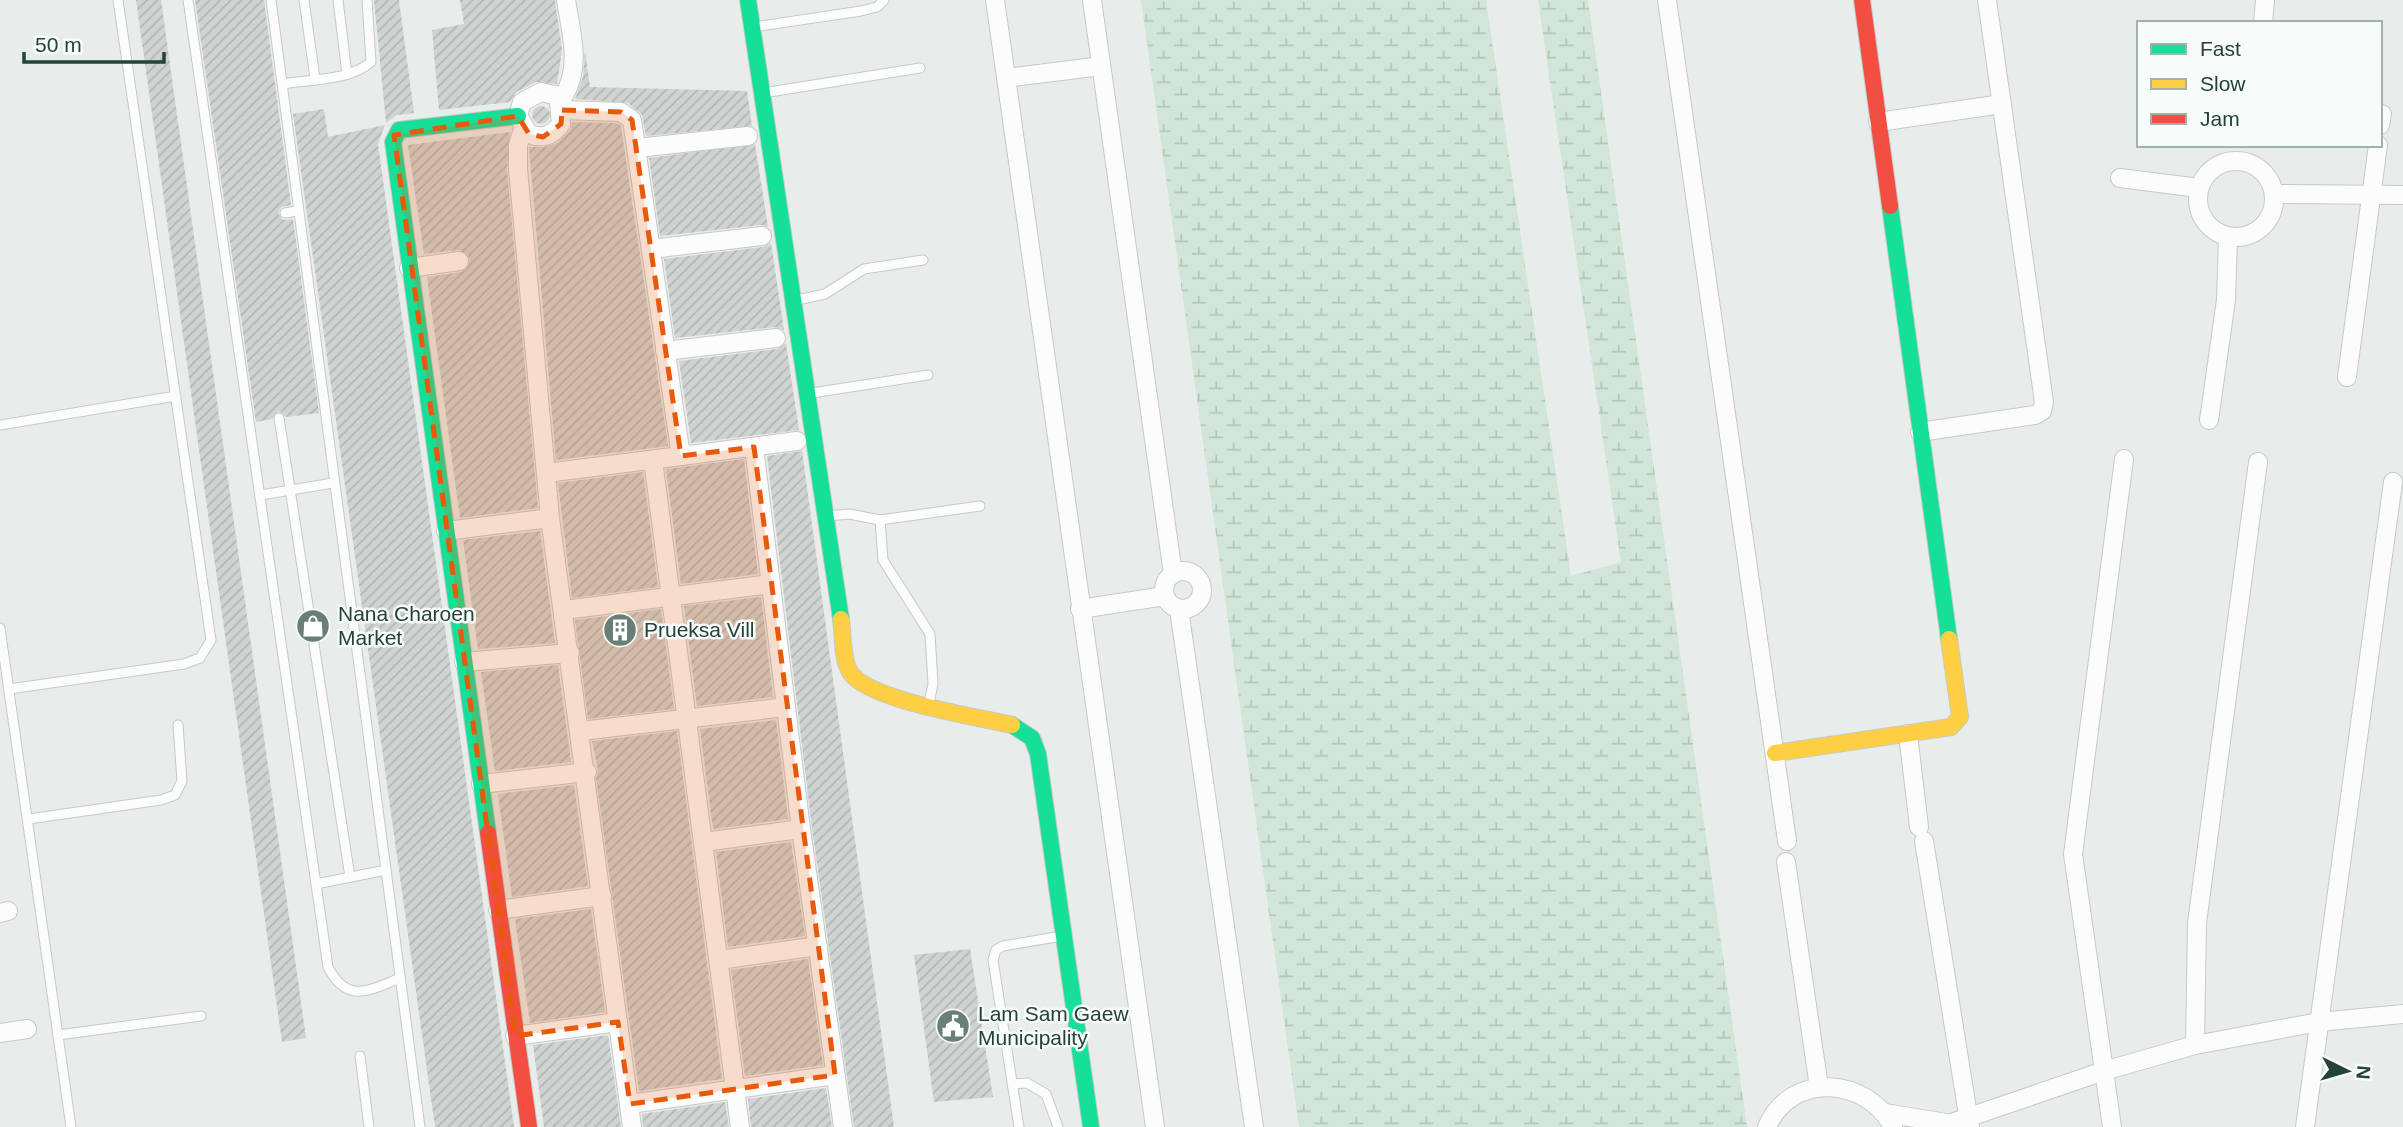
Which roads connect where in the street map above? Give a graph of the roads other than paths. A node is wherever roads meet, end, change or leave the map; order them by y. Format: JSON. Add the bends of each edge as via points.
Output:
{"nodes":[{"id":1,"x":118,"y":0,"type":"edge"},
{"id":2,"x":188,"y":0,"type":"edge"},
{"id":3,"x":271,"y":0,"type":"edge"},
{"id":4,"x":304,"y":0,"type":"edge"},
{"id":5,"x":338,"y":0,"type":"edge"},
{"id":6,"x":367,"y":0,"type":"edge"},
{"id":7,"x":566,"y":0,"type":"edge"},
{"id":8,"x":748,"y":0,"type":"edge"},
{"id":9,"x":884,"y":0,"type":"edge"},
{"id":10,"x":995,"y":0,"type":"edge"},
{"id":11,"x":1092,"y":0,"type":"edge"},
{"id":12,"x":1667,"y":0,"type":"edge"},
{"id":13,"x":1862,"y":0,"type":"edge"},
{"id":14,"x":1987,"y":0,"type":"edge"},
{"id":15,"x":2266,"y":0,"type":"edge"},
{"id":16,"x":2263,"y":21,"type":"edge"},
{"id":17,"x":752,"y":28,"type":"junction"},
{"id":18,"x":1101,"y":66,"type":"junction"},
{"id":19,"x":920,"y":68,"type":"dead end"},
{"id":20,"x":347,"y":74,"type":"junction"},
{"id":21,"x":315,"y":78,"type":"junction"},
{"id":22,"x":1006,"y":78,"type":"junction"},
{"id":23,"x":283,"y":84,"type":"junction"},
{"id":24,"x":762,"y":94,"type":"junction"},
{"id":25,"x":563,"y":103,"type":"junction"},
{"id":26,"x":2002,"y":104,"type":"junction"},
{"id":27,"x":521,"y":122,"type":"junction"},
{"id":28,"x":1878,"y":122,"type":"junction"},
{"id":29,"x":748,"y":136,"type":"dead end"},
{"id":30,"x":2378,"y":147,"type":"edge"},
{"id":31,"x":637,"y":148,"type":"junction"},
{"id":32,"x":2248,"y":154,"type":"edge"},
{"id":33,"x":2120,"y":178,"type":"dead end"},
{"id":34,"x":2199,"y":188,"type":"junction"},
{"id":35,"x":2274,"y":194,"type":"junction"},
{"id":36,"x":2372,"y":195,"type":"junction"},
{"id":37,"x":2403,"y":195,"type":"edge"},
{"id":38,"x":298,"y":211,"type":"junction"},
{"id":39,"x":285,"y":213,"type":"dead end"},
{"id":40,"x":762,"y":236,"type":"dead end"},
{"id":41,"x":2228,"y":237,"type":"junction"},
{"id":42,"x":651,"y":249,"type":"junction"},
{"id":43,"x":923,"y":260,"type":"dead end"},
{"id":44,"x":459,"y":261,"type":"dead end"},
{"id":45,"x":409,"y":268,"type":"junction"},
{"id":46,"x":794,"y":301,"type":"junction"},
{"id":47,"x":776,"y":338,"type":"dead end"},
{"id":48,"x":665,"y":351,"type":"junction"},
{"id":49,"x":928,"y":375,"type":"dead end"},
{"id":50,"x":2347,"y":377,"type":"dead end"},
{"id":51,"x":809,"y":393,"type":"junction"},
{"id":52,"x":176,"y":396,"type":"junction"},
{"id":53,"x":279,"y":418,"type":"dead end"},
{"id":54,"x":2209,"y":420,"type":"dead end"},
{"id":55,"x":0,"y":425,"type":"edge"},
{"id":56,"x":1920,"y":432,"type":"junction"},
{"id":57,"x":797,"y":441,"type":"dead end"},
{"id":58,"x":754,"y":447,"type":"junction"},
{"id":59,"x":681,"y":456,"type":"junction"},
{"id":60,"x":653,"y":460,"type":"junction"},
{"id":61,"x":2124,"y":460,"type":"dead end"},
{"id":62,"x":2258,"y":462,"type":"dead end"},
{"id":63,"x":547,"y":473,"type":"junction"},
{"id":64,"x":2393,"y":482,"type":"dead end"},
{"id":65,"x":333,"y":484,"type":"junction"},
{"id":66,"x":289,"y":490,"type":"junction"},
{"id":67,"x":261,"y":495,"type":"junction"},
{"id":68,"x":980,"y":506,"type":"dead end"},
{"id":69,"x":826,"y":516,"type":"junction"},
{"id":70,"x":550,"y":519,"type":"junction"},
{"id":71,"x":880,"y":520,"type":"junction"},
{"id":72,"x":446,"y":531,"type":"junction"},
{"id":73,"x":1173,"y":574,"type":"junction"},
{"id":74,"x":771,"y":584,"type":"junction"},
{"id":75,"x":1165,"y":596,"type":"junction"},
{"id":76,"x":670,"y":597,"type":"junction"},
{"id":77,"x":1080,"y":609,"type":"junction"},
{"id":78,"x":1179,"y":609,"type":"junction"},
{"id":79,"x":564,"y":610,"type":"junction"},
{"id":80,"x":0,"y":628,"type":"edge"},
{"id":81,"x":570,"y":653,"type":"junction"},
{"id":82,"x":464,"y":662,"type":"junction"},
{"id":83,"x":9,"y":689,"type":"junction"},
{"id":84,"x":928,"y":706,"type":"junction"},
{"id":85,"x":786,"y":707,"type":"junction"},
{"id":86,"x":686,"y":719,"type":"junction"},
{"id":87,"x":178,"y":725,"type":"dead end"},
{"id":88,"x":581,"y":731,"type":"junction"},
{"id":89,"x":1908,"y":734,"type":"junction"},
{"id":90,"x":1775,"y":753,"type":"junction"},
{"id":91,"x":587,"y":772,"type":"junction"},
{"id":92,"x":481,"y":784,"type":"junction"},
{"id":93,"x":29,"y":819,"type":"junction"},
{"id":94,"x":801,"y":829,"type":"junction"},
{"id":95,"x":1787,"y":841,"type":"dead end"},
{"id":96,"x":704,"y":842,"type":"junction"},
{"id":97,"x":1786,"y":862,"type":"dead end"},
{"id":98,"x":386,"y":870,"type":"junction"},
{"id":99,"x":350,"y":877,"type":"junction"},
{"id":100,"x":316,"y":884,"type":"junction"},
{"id":101,"x":602,"y":896,"type":"junction"},
{"id":102,"x":498,"y":910,"type":"junction"},
{"id":103,"x":1062,"y":936,"type":"junction"},
{"id":104,"x":818,"y":946,"type":"junction"},
{"id":105,"x":719,"y":960,"type":"junction"},
{"id":106,"x":400,"y":978,"type":"junction"},
{"id":107,"x":2403,"y":1014,"type":"edge"},
{"id":108,"x":201,"y":1016,"type":"dead end"},
{"id":109,"x":618,"y":1022,"type":"junction"},
{"id":110,"x":2319,"y":1022,"type":"junction"},
{"id":111,"x":27,"y":1029,"type":"dead end"},
{"id":112,"x":0,"y":1033,"type":"edge"},
{"id":113,"x":58,"y":1035,"type":"junction"},
{"id":114,"x":515,"y":1037,"type":"junction"},
{"id":115,"x":2195,"y":1045,"type":"junction"},
{"id":116,"x":360,"y":1056,"type":"dead end"},
{"id":117,"x":2104,"y":1071,"type":"junction"},
{"id":118,"x":835,"y":1075,"type":"junction"},
{"id":119,"x":1012,"y":1084,"type":"junction"},
{"id":120,"x":735,"y":1087,"type":"junction"},
{"id":121,"x":1819,"y":1087,"type":"junction"},
{"id":122,"x":629,"y":1104,"type":"junction"},
{"id":123,"x":1889,"y":1120,"type":"edge"},
{"id":124,"x":1970,"y":1121,"type":"edge"},
{"id":125,"x":1943,"y":1125,"type":"edge"},
{"id":126,"x":71,"y":1127,"type":"edge"},
{"id":127,"x":369,"y":1127,"type":"edge"},
{"id":128,"x":420,"y":1127,"type":"edge"},
{"id":129,"x":529,"y":1127,"type":"edge"},
{"id":130,"x":632,"y":1127,"type":"edge"},
{"id":131,"x":740,"y":1127,"type":"edge"},
{"id":132,"x":843,"y":1127,"type":"edge"},
{"id":133,"x":1019,"y":1127,"type":"edge"},
{"id":134,"x":1058,"y":1127,"type":"edge"},
{"id":135,"x":1091,"y":1127,"type":"edge"},
{"id":136,"x":1155,"y":1127,"type":"edge"},
{"id":137,"x":1254,"y":1127,"type":"edge"},
{"id":138,"x":1767,"y":1127,"type":"edge"},
{"id":139,"x":2112,"y":1127,"type":"edge"},
{"id":140,"x":2305,"y":1127,"type":"edge"}],
"edges":[{"from":1,"to":52,"type":"lane"},
{"from":2,"to":67,"type":"lane"},
{"from":3,"to":23,"type":"lane"},
{"from":4,"to":21,"type":"lane"},
{"from":5,"to":20,"type":"lane"},
{"from":6,"to":20,"type":"lane","via":[[371,62]]},
{"from":7,"to":25,"type":"street","via":[[575,63]]},
{"from":8,"to":17,"type":"street"},
{"from":9,"to":17,"type":"lane","via":[[861,11]]},
{"from":10,"to":22,"type":"street"},
{"from":11,"to":18,"type":"street"},
{"from":12,"to":90,"type":"street"},
{"from":13,"to":28,"type":"street"},
{"from":14,"to":26,"type":"street"},
{"from":15,"to":16,"type":"street"},
{"from":17,"to":24,"type":"street"},
{"from":18,"to":22,"type":"street"},
{"from":18,"to":73,"type":"street"},
{"from":19,"to":24,"type":"lane"},
{"from":20,"to":21,"type":"lane"},
{"from":21,"to":23,"type":"lane"},
{"from":22,"to":77,"type":"street"},
{"from":23,"to":38,"type":"lane"},
{"from":24,"to":46,"type":"street"},
{"from":25,"to":27,"type":"street","via":[[534,93],[522,102]]},
{"from":25,"to":27,"type":"street","via":[[561,124],[550,135],[536,137]]},
{"from":25,"to":31,"type":"street","via":[[627,114]]},
{"from":26,"to":28,"type":"street"},
{"from":26,"to":56,"type":"street","via":[[2042,411]]},
{"from":27,"to":45,"type":"street","via":[[399,130],[394,135]]},
{"from":27,"to":63,"type":"street","via":[[518,169]]},
{"from":28,"to":56,"type":"street"},
{"from":29,"to":31,"type":"street"},
{"from":30,"to":36,"type":"street"},
{"from":31,"to":42,"type":"street"},
{"from":32,"to":34,"type":"street","via":[[2218,165],[2206,174]]},
{"from":32,"to":35,"type":"street","via":[[2270,180]]},
{"from":33,"to":34,"type":"street"},
{"from":34,"to":41,"type":"street","via":[[2200,213],[2216,233]]},
{"from":35,"to":36,"type":"street"},
{"from":35,"to":41,"type":"street","via":[[2267,222],[2243,238]]},
{"from":36,"to":37,"type":"street"},
{"from":36,"to":50,"type":"street"},
{"from":38,"to":39,"type":"lane"},
{"from":38,"to":65,"type":"lane"},
{"from":40,"to":42,"type":"street"},
{"from":41,"to":54,"type":"street","via":[[2226,300]]},
{"from":42,"to":48,"type":"street"},
{"from":43,"to":46,"type":"lane","via":[[864,269],[825,294]]},
{"from":44,"to":45,"type":"street"},
{"from":45,"to":72,"type":"street"},
{"from":46,"to":51,"type":"street"},
{"from":47,"to":48,"type":"street"},
{"from":48,"to":59,"type":"street"},
{"from":49,"to":51,"type":"lane"},
{"from":51,"to":69,"type":"street"},
{"from":52,"to":55,"type":"lane"},
{"from":52,"to":83,"type":"lane","via":[[211,640],[208,650],[184,664]]},
{"from":53,"to":66,"type":"lane"},
{"from":56,"to":89,"type":"street","via":[[1960,717],[1951,727]]},
{"from":57,"to":58,"type":"street"},
{"from":58,"to":59,"type":"street"},
{"from":58,"to":74,"type":"street"},
{"from":59,"to":60,"type":"street"},
{"from":60,"to":63,"type":"street"},
{"from":60,"to":76,"type":"street"},
{"from":61,"to":117,"type":"street","via":[[2073,854]]},
{"from":62,"to":115,"type":"street","via":[[2197,923]]},
{"from":63,"to":70,"type":"street"},
{"from":64,"to":110,"type":"street"},
{"from":65,"to":66,"type":"lane"},
{"from":65,"to":98,"type":"lane"},
{"from":66,"to":67,"type":"lane"},
{"from":66,"to":99,"type":"lane"},
{"from":67,"to":100,"type":"lane"},
{"from":68,"to":71,"type":"lane"},
{"from":69,"to":71,"type":"lane","via":[[849,514]]},
{"from":69,"to":84,"type":"street","via":[[848,669],[858,682],[874,690]]},
{"from":70,"to":72,"type":"street"},
{"from":70,"to":79,"type":"street"},
{"from":71,"to":84,"type":"lane","via":[[883,560],[930,634],[933,684]]},
{"from":72,"to":82,"type":"street"},
{"from":73,"to":75,"type":"street","via":[[1166,581]]},
{"from":73,"to":78,"type":"street","via":[[1190,572],[1202,587],[1199,601]]},
{"from":74,"to":76,"type":"street"},
{"from":74,"to":85,"type":"street"},
{"from":75,"to":77,"type":"street"},
{"from":75,"to":78,"type":"street"},
{"from":76,"to":79,"type":"street"},
{"from":76,"to":86,"type":"street"},
{"from":77,"to":136,"type":"street"},
{"from":78,"to":137,"type":"street"},
{"from":79,"to":81,"type":"street"},
{"from":80,"to":83,"type":"lane"},
{"from":81,"to":82,"type":"street"},
{"from":81,"to":88,"type":"street"},
{"from":82,"to":92,"type":"street"},
{"from":83,"to":93,"type":"lane"},
{"from":84,"to":103,"type":"street","via":[[1017,726],[1032,738],[1038,754]]},
{"from":85,"to":86,"type":"street"},
{"from":85,"to":94,"type":"street"},
{"from":86,"to":88,"type":"street"},
{"from":86,"to":96,"type":"street"},
{"from":87,"to":93,"type":"lane","via":[[182,781],[175,795]]},
{"from":88,"to":91,"type":"street"},
{"from":89,"to":90,"type":"street"},
{"from":89,"to":124,"type":"street"},
{"from":90,"to":95,"type":"street"},
{"from":91,"to":92,"type":"street"},
{"from":91,"to":101,"type":"street"},
{"from":92,"to":102,"type":"street"},
{"from":93,"to":113,"type":"lane"},
{"from":94,"to":96,"type":"street"},
{"from":94,"to":104,"type":"street"},
{"from":96,"to":105,"type":"street"},
{"from":97,"to":121,"type":"street"},
{"from":98,"to":99,"type":"lane"},
{"from":98,"to":106,"type":"lane"},
{"from":99,"to":100,"type":"lane"},
{"from":100,"to":106,"type":"lane","via":[[328,967],[336,983],[356,992]]},
{"from":101,"to":102,"type":"street"},
{"from":101,"to":109,"type":"street"},
{"from":102,"to":114,"type":"street"},
{"from":103,"to":119,"type":"lane","via":[[996,950],[993,960]]},
{"from":103,"to":135,"type":"street"},
{"from":104,"to":105,"type":"street"},
{"from":104,"to":118,"type":"street"},
{"from":105,"to":120,"type":"street"},
{"from":106,"to":128,"type":"lane"},
{"from":107,"to":110,"type":"street"},
{"from":108,"to":113,"type":"lane"},
{"from":109,"to":114,"type":"street"},
{"from":109,"to":122,"type":"street"},
{"from":110,"to":115,"type":"street"},
{"from":110,"to":140,"type":"street"},
{"from":111,"to":112,"type":"street"},
{"from":113,"to":126,"type":"lane"},
{"from":114,"to":129,"type":"street"},
{"from":115,"to":117,"type":"street"},
{"from":116,"to":127,"type":"lane"},
{"from":117,"to":124,"type":"street"},
{"from":117,"to":139,"type":"street"},
{"from":118,"to":120,"type":"street"},
{"from":118,"to":132,"type":"street"},
{"from":119,"to":133,"type":"lane"},
{"from":119,"to":134,"type":"lane","via":[[1027,1083],[1046,1094]]},
{"from":120,"to":122,"type":"street"},
{"from":120,"to":131,"type":"street"},
{"from":121,"to":123,"type":"street","via":[[1844,1087],[1867,1096]]},
{"from":121,"to":138,"type":"street","via":[[1784,1103]]},
{"from":122,"to":130,"type":"street"},
{"from":123,"to":125,"type":"street"},
{"from":124,"to":125,"type":"street"}]}
